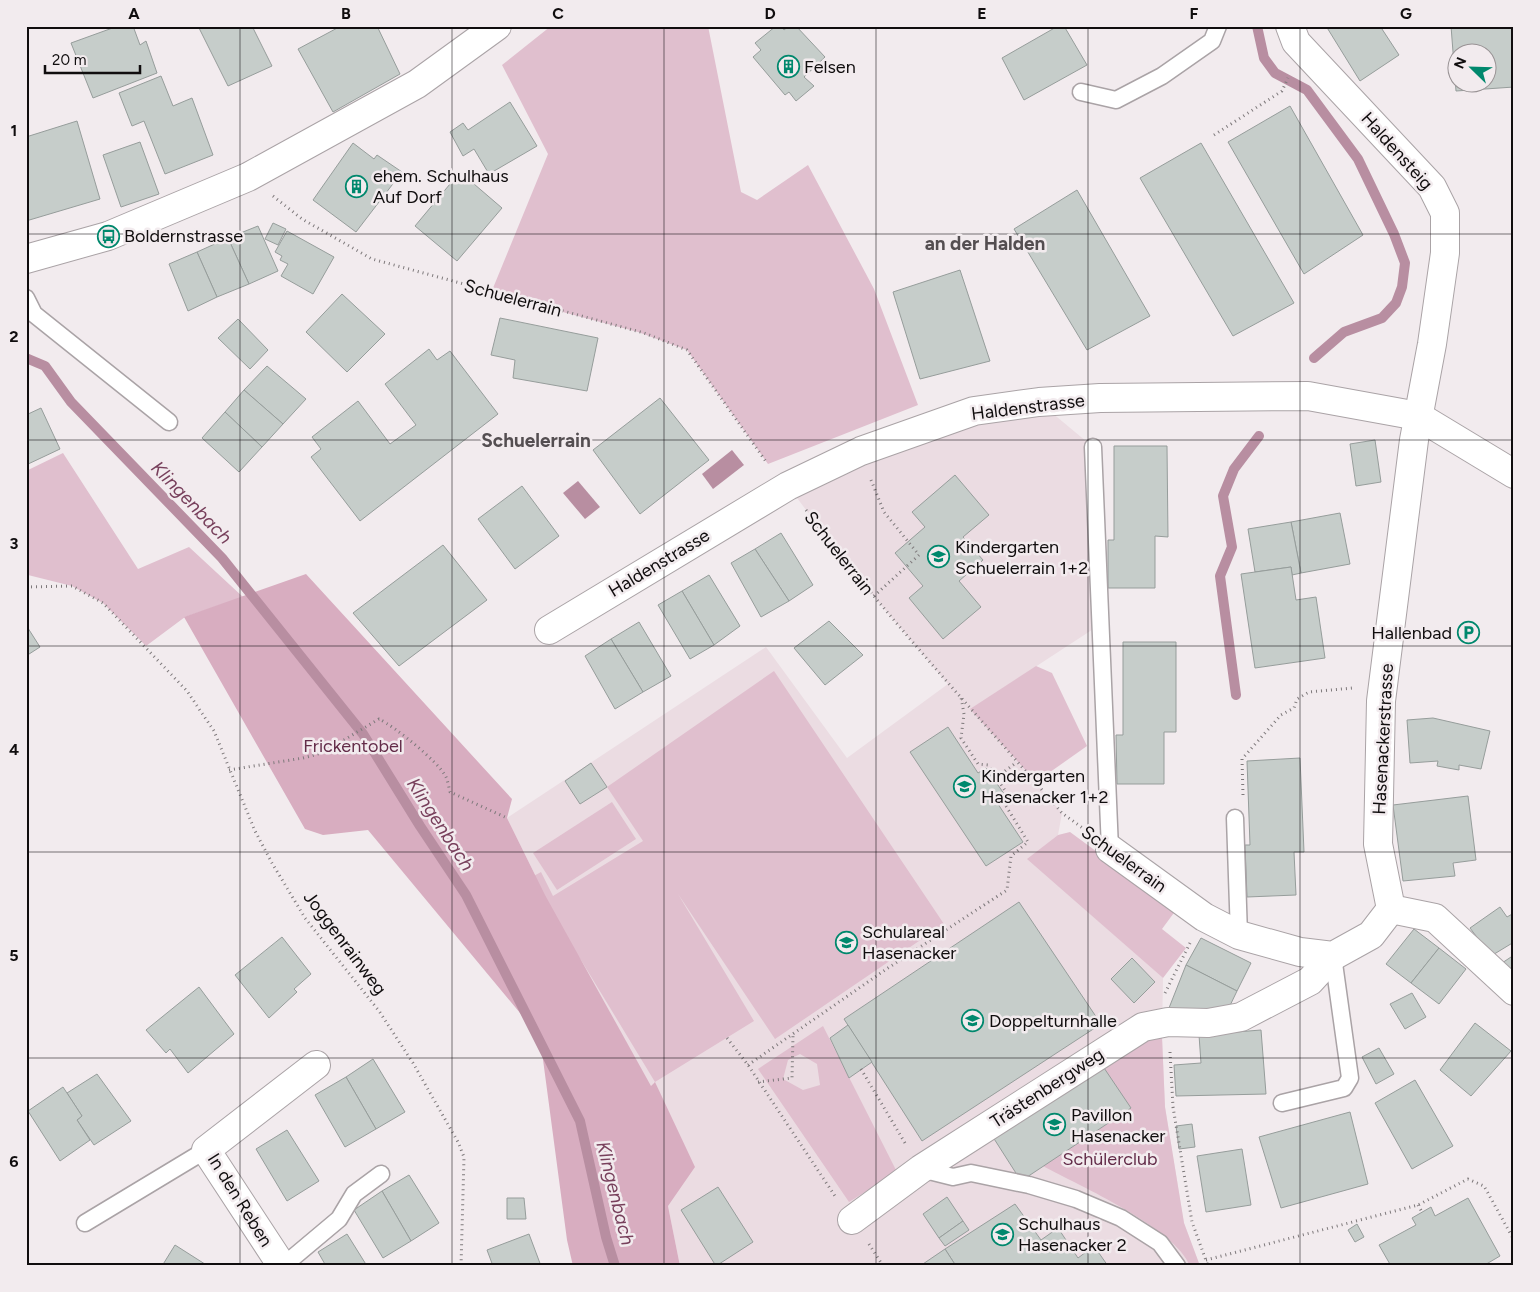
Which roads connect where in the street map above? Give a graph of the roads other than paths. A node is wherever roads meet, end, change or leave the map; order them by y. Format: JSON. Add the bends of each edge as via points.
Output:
{"nodes":[{"id":1,"x":1218,"y":26,"type":"edge"},
{"id":2,"x":1290,"y":26,"type":"edge"},
{"id":3,"x":487,"y":34,"type":"edge"},
{"id":4,"x":1080,"y":92,"type":"dead end"},
{"id":5,"x":26,"y":259,"type":"edge"},
{"id":6,"x":26,"y":298,"type":"edge"},
{"id":7,"x":1418,"y":416,"type":"junction"},
{"id":8,"x":169,"y":422,"type":"dead end"},
{"id":9,"x":1093,"y":447,"type":"dead end"},
{"id":10,"x":1514,"y":474,"type":"edge"},
{"id":11,"x":548,"y":630,"type":"dead end"},
{"id":12,"x":1235,"y":818,"type":"road end"},
{"id":13,"x":1110,"y":849,"type":"joint"},
{"id":14,"x":1391,"y":909,"type":"junction"},
{"id":15,"x":1238,"y":935,"type":"junction"},
{"id":16,"x":1333,"y":956,"type":"junction"},
{"id":17,"x":1514,"y":991,"type":"edge"},
{"id":18,"x":316,"y":1066,"type":"dead end"},
{"id":19,"x":1282,"y":1102,"type":"dead end"},
{"id":20,"x":206,"y":1150,"type":"junction"},
{"id":21,"x":921,"y":1169,"type":"junction"},
{"id":22,"x":381,"y":1174,"type":"dead end"},
{"id":23,"x":852,"y":1220,"type":"road end"},
{"id":24,"x":85,"y":1223,"type":"dead end"},
{"id":25,"x":282,"y":1266,"type":"edge"},
{"id":26,"x":1177,"y":1266,"type":"edge"}],
"edges":[{"from":1,"to":4,"type":"lane","via":[[1212,41],[1162,76],[1116,100]]},
{"from":2,"to":7,"type":"street","name":"Haldensteig","via":[[1296,42],[1432,187],[1445,213],[1445,253]]},
{"from":3,"to":5,"type":"street","via":[[417,84],[248,177],[108,236]]},
{"from":6,"to":8,"type":"lane","via":[[34,314]]},
{"from":7,"to":10,"type":"street","name":"Haldenstrasse"},
{"from":7,"to":11,"type":"street","name":"Haldenstrasse","via":[[1308,396],[1100,398],[974,411],[861,451],[788,486]]},
{"from":7,"to":14,"type":"street","name":"Hasenackerstrasse","via":[[1384,685],[1378,844]]},
{"from":9,"to":13,"type":"lane"},
{"from":12,"to":15,"type":"lane"},
{"from":13,"to":15,"type":"street","name":"Schuelerrain","via":[[1204,917]]},
{"from":14,"to":16,"type":"street","via":[[1371,935]]},
{"from":14,"to":17,"type":"street","via":[[1434,918]]},
{"from":15,"to":16,"type":"street","name":"Schuelerrain","via":[[1300,952]]},
{"from":16,"to":19,"type":"lane","via":[[1350,1078],[1344,1088]]},
{"from":16,"to":21,"type":"street","name":"Trästenbergweg","via":[[1310,981],[1241,1017],[1143,1027]]},
{"from":18,"to":20,"type":"street","name":"In den Reben"},
{"from":20,"to":24,"type":"lane"},
{"from":20,"to":25,"type":"street","name":"In den Reben"},
{"from":21,"to":23,"type":"street","name":"Trästenbergweg"},
{"from":21,"to":26,"type":"lane","via":[[953,1176],[971,1173],[1076,1199],[1121,1218],[1160,1243]]},
{"from":22,"to":25,"type":"lane","via":[[354,1194],[339,1219]]}]}
